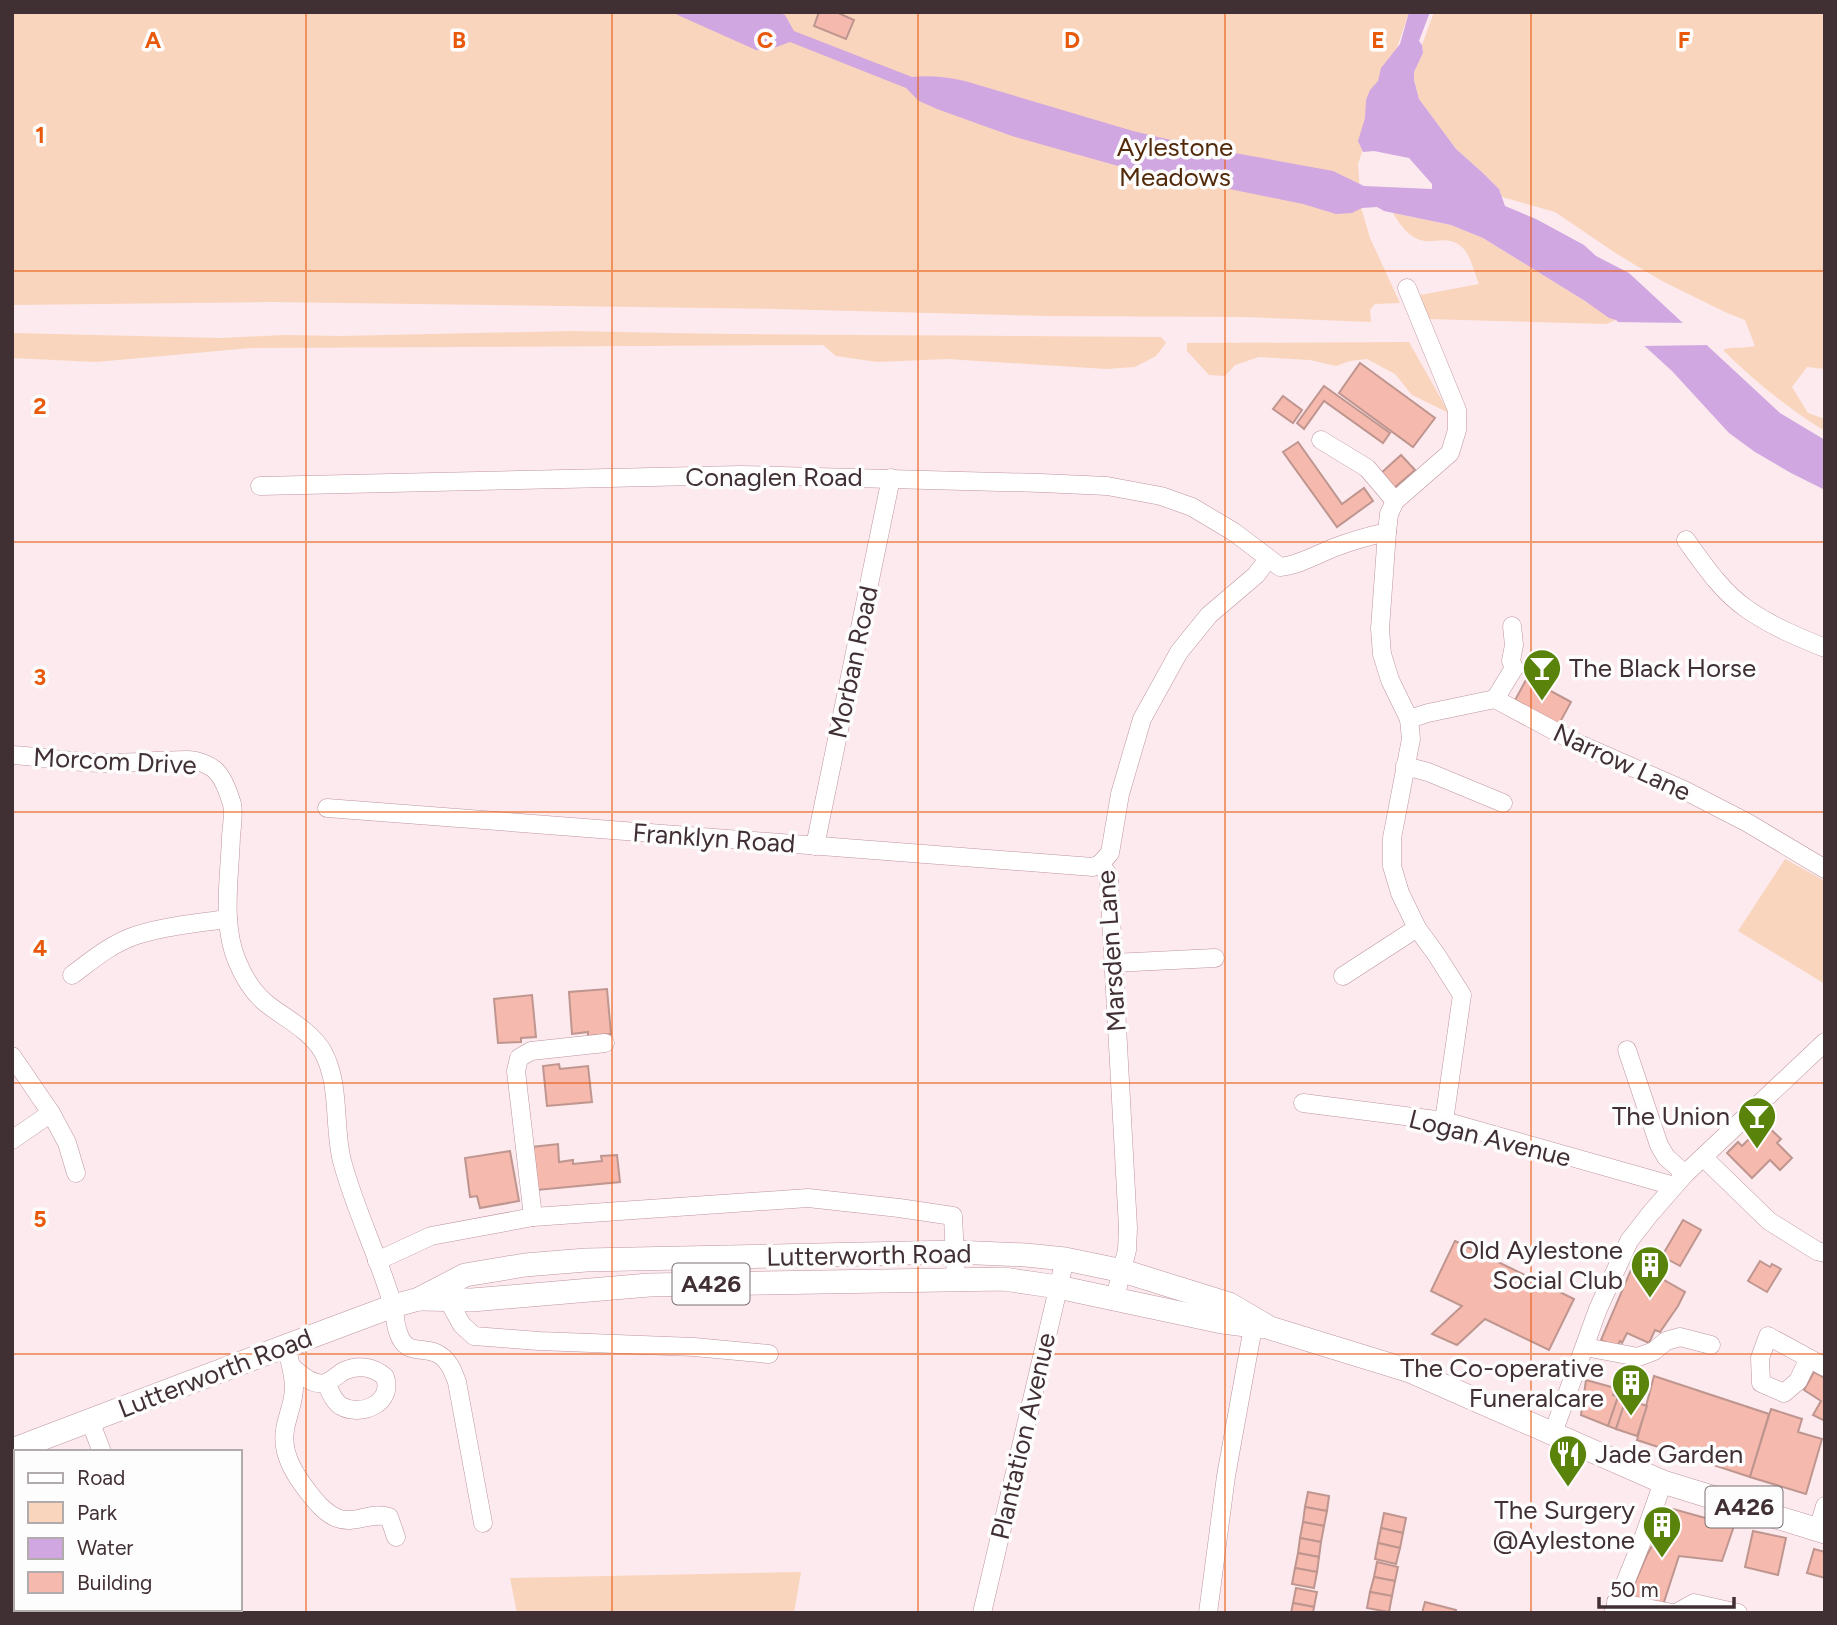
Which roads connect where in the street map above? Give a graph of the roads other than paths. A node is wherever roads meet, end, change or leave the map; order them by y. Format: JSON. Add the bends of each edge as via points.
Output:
{"nodes":[{"id":1,"x":1407,"y":288,"type":"dead end"},
{"id":2,"x":1321,"y":440,"type":"dead end"},
{"id":3,"x":891,"y":478,"type":"junction"},
{"id":4,"x":260,"y":486,"type":"dead end"},
{"id":5,"x":1395,"y":501,"type":"junction"},
{"id":6,"x":1387,"y":532,"type":"junction"},
{"id":7,"x":1686,"y":540,"type":"dead end"},
{"id":8,"x":1268,"y":559,"type":"junction"},
{"id":9,"x":1512,"y":626,"type":"dead end"},
{"id":10,"x":1825,"y":648,"type":"edge"},
{"id":11,"x":1495,"y":699,"type":"junction"},
{"id":12,"x":1409,"y":719,"type":"junction"},
{"id":13,"x":12,"y":755,"type":"edge"},
{"id":14,"x":1405,"y":766,"type":"junction"},
{"id":15,"x":1503,"y":803,"type":"dead end"},
{"id":16,"x":327,"y":808,"type":"dead end"},
{"id":17,"x":816,"y":846,"type":"junction"},
{"id":18,"x":1100,"y":864,"type":"junction"},
{"id":19,"x":1825,"y":869,"type":"edge"},
{"id":20,"x":228,"y":919,"type":"junction"},
{"id":21,"x":1417,"y":928,"type":"junction"},
{"id":22,"x":1215,"y":958,"type":"dead end"},
{"id":23,"x":1113,"y":963,"type":"junction"},
{"id":24,"x":72,"y":975,"type":"dead end"},
{"id":25,"x":1343,"y":976,"type":"dead end"},
{"id":26,"x":1825,"y":1042,"type":"edge"},
{"id":27,"x":605,"y":1043,"type":"dead end"},
{"id":28,"x":1627,"y":1050,"type":"dead end"},
{"id":29,"x":12,"y":1056,"type":"edge"},
{"id":30,"x":1303,"y":1103,"type":"dead end"},
{"id":31,"x":51,"y":1114,"type":"junction"},
{"id":32,"x":1444,"y":1121,"type":"junction"},
{"id":33,"x":12,"y":1140,"type":"edge"},
{"id":34,"x":1703,"y":1157,"type":"junction"},
{"id":35,"x":76,"y":1173,"type":"dead end"},
{"id":36,"x":1679,"y":1180,"type":"junction"},
{"id":37,"x":533,"y":1217,"type":"junction"},
{"id":38,"x":955,"y":1252,"type":"junction"},
{"id":39,"x":1825,"y":1253,"type":"edge"},
{"id":40,"x":1065,"y":1259,"type":"junction"},
{"id":41,"x":377,"y":1261,"type":"junction"},
{"id":42,"x":1123,"y":1271,"type":"junction"},
{"id":43,"x":466,"y":1275,"type":"junction"},
{"id":44,"x":956,"y":1279,"type":"junction"},
{"id":45,"x":1058,"y":1287,"type":"junction"},
{"id":46,"x":1115,"y":1298,"type":"junction"},
{"id":47,"x":419,"y":1299,"type":"junction"},
{"id":48,"x":448,"y":1300,"type":"junction"},
{"id":49,"x":472,"y":1300,"type":"junction"},
{"id":50,"x":1192,"y":1305,"type":"junction"},
{"id":51,"x":393,"y":1306,"type":"junction"},
{"id":52,"x":1262,"y":1327,"type":"junction"},
{"id":53,"x":1711,"y":1345,"type":"dead end"},
{"id":54,"x":1585,"y":1347,"type":"junction"},
{"id":55,"x":769,"y":1354,"type":"dead end"},
{"id":56,"x":289,"y":1356,"type":"junction"},
{"id":57,"x":1817,"y":1363,"type":"edge"},
{"id":58,"x":326,"y":1383,"type":"dead end"},
{"id":59,"x":90,"y":1421,"type":"junction"},
{"id":60,"x":1553,"y":1433,"type":"junction"},
{"id":61,"x":12,"y":1450,"type":"edge"},
{"id":62,"x":101,"y":1450,"type":"edge"},
{"id":63,"x":1663,"y":1482,"type":"junction"},
{"id":64,"x":1825,"y":1506,"type":"edge"},
{"id":65,"x":483,"y":1523,"type":"dead end"},
{"id":66,"x":1821,"y":1531,"type":"edge"},
{"id":67,"x":396,"y":1537,"type":"dead end"},
{"id":68,"x":1615,"y":1608,"type":"edge"},
{"id":69,"x":982,"y":1613,"type":"edge"},
{"id":70,"x":1208,"y":1613,"type":"edge"},
{"id":71,"x":1674,"y":1613,"type":"edge"},
{"id":72,"x":1738,"y":1613,"type":"edge"}],
"edges":[{"from":1,"to":5,"type":"street","via":[[1457,410],[1457,430],[1450,453]]},
{"from":2,"to":5,"type":"street","via":[[1367,468]]},
{"from":3,"to":4,"type":"street","name":"Conaglen Road","via":[[741,475]]},
{"from":3,"to":8,"type":"street","name":"Conaglen Road","via":[[1107,486],[1161,496],[1212,518]]},
{"from":3,"to":17,"type":"street","name":"Morban Road"},
{"from":5,"to":6,"type":"street"},
{"from":6,"to":8,"type":"street","via":[[1285,566]]},
{"from":6,"to":12,"type":"street","via":[[1382,654]]},
{"from":7,"to":10,"type":"street","via":[[1726,591],[1747,609],[1789,634]]},
{"from":8,"to":18,"type":"street","name":"Marsden Lane","via":[[1209,615],[1179,652],[1142,719],[1120,794],[1110,853]]},
{"from":9,"to":11,"type":"street","via":[[1514,668]]},
{"from":11,"to":12,"type":"street"},
{"from":11,"to":19,"type":"street","name":"Narrow Lane","via":[[1577,743],[1695,796]]},
{"from":12,"to":14,"type":"street","via":[[1411,739]]},
{"from":13,"to":20,"type":"street","name":"Morcom Drive","via":[[105,763],[188,760],[214,768],[232,805]]},
{"from":14,"to":15,"type":"street"},
{"from":14,"to":21,"type":"street","via":[[1392,838],[1392,866]]},
{"from":16,"to":17,"type":"street","name":"Franklyn Road"},
{"from":17,"to":18,"type":"street","name":"Franklyn Road"},
{"from":18,"to":23,"type":"street","name":"Marsden Lane","via":[[1109,880]]},
{"from":20,"to":24,"type":"street","via":[[135,935]]},
{"from":20,"to":41,"type":"street","name":"Morcom Drive","via":[[230,940],[245,979],[269,1006],[321,1048],[329,1065],[342,1160]]},
{"from":21,"to":25,"type":"street"},
{"from":21,"to":32,"type":"street","via":[[1462,995]]},
{"from":22,"to":23,"type":"street"},
{"from":23,"to":42,"type":"street","name":"Marsden Lane","via":[[1128,1228]]},
{"from":26,"to":34,"type":"street"},
{"from":27,"to":37,"type":"street","via":[[531,1051],[519,1058],[516,1071]]},
{"from":28,"to":36,"type":"street","via":[[1659,1145]]},
{"from":29,"to":31,"type":"street"},
{"from":30,"to":32,"type":"street","name":"Logan Avenue"},
{"from":31,"to":33,"type":"street"},
{"from":31,"to":35,"type":"street"},
{"from":32,"to":36,"type":"street","name":"Logan Avenue"},
{"from":34,"to":36,"type":"street"},
{"from":34,"to":39,"type":"street","via":[[1769,1221]]},
{"from":36,"to":54,"type":"street","via":[[1629,1241]]},
{"from":37,"to":38,"type":"street","via":[[808,1198],[953,1216]]},
{"from":37,"to":41,"type":"street","via":[[431,1236]]},
{"from":38,"to":40,"type":"main road","name":"Lutterworth Road","number":"A426"},
{"from":38,"to":43,"type":"main road","name":"Lutterworth Road","number":"A426","via":[[586,1260]]},
{"from":38,"to":44,"type":"street"},
{"from":40,"to":42,"type":"main road","name":"Lutterworth Road","number":"A426"},
{"from":40,"to":45,"type":"street","name":"Plantation Avenue"},
{"from":41,"to":51,"type":"street","name":"Morcom Drive"},
{"from":42,"to":46,"type":"street","name":"Marsden Lane"},
{"from":42,"to":50,"type":"main road","name":"Lutterworth Road","number":"A426"},
{"from":43,"to":47,"type":"main road","name":"Lutterworth Road","number":"A426"},
{"from":43,"to":49,"type":"main road"},
{"from":44,"to":45,"type":"main road","name":"Lutterworth Road","number":"A426","via":[[1004,1279]]},
{"from":44,"to":49,"type":"main road","name":"Lutterworth Road","number":"A426","via":[[649,1285]]},
{"from":45,"to":46,"type":"main road","name":"Lutterworth Road","number":"A426"},
{"from":45,"to":69,"type":"street","name":"Plantation Avenue"},
{"from":46,"to":50,"type":"main road","name":"Lutterworth Road","number":"A426"},
{"from":47,"to":48,"type":"main road","name":"Lutterworth Road","number":"A426"},
{"from":47,"to":51,"type":"main road","name":"Lutterworth Road","number":"A426"},
{"from":48,"to":49,"type":"main road","name":"Lutterworth Road","number":"A426"},
{"from":48,"to":55,"type":"street","via":[[474,1336]]},
{"from":50,"to":52,"type":"main road","name":"Lutterworth Road","number":"A426","via":[[1229,1304]]},
{"from":51,"to":56,"type":"main road","name":"Lutterworth Road","number":"A426"},
{"from":51,"to":65,"type":"street","name":"Morcom Drive","via":[[405,1345],[438,1354],[452,1369]]},
{"from":52,"to":60,"type":"main road","name":"Lutterworth Road","number":"A426","via":[[1410,1371]]},
{"from":52,"to":70,"type":"street","via":[[1226,1476]]},
{"from":53,"to":54,"type":"street","via":[[1680,1337],[1638,1357]]},
{"from":54,"to":60,"type":"street"},
{"from":56,"to":58,"type":"street","via":[[303,1377]]},
{"from":56,"to":59,"type":"main road","name":"Lutterworth Road","number":"A426"},
{"from":56,"to":67,"type":"street","via":[[294,1388],[285,1448],[291,1466],[328,1514],[352,1521],[389,1517]]},
{"from":57,"to":57,"type":"street","via":[[1768,1336],[1760,1358],[1761,1383],[1784,1393]]},
{"from":59,"to":61,"type":"main road","name":"Lutterworth Road","number":"A426"},
{"from":59,"to":62,"type":"street"},
{"from":60,"to":63,"type":"main road","number":"A426"},
{"from":63,"to":66,"type":"main road","number":"A426"},
{"from":63,"to":68,"type":"street"},
{"from":64,"to":66,"type":"street"},
{"from":68,"to":71,"type":"street"},
{"from":71,"to":72,"type":"street","via":[[1694,1604]]}]}
